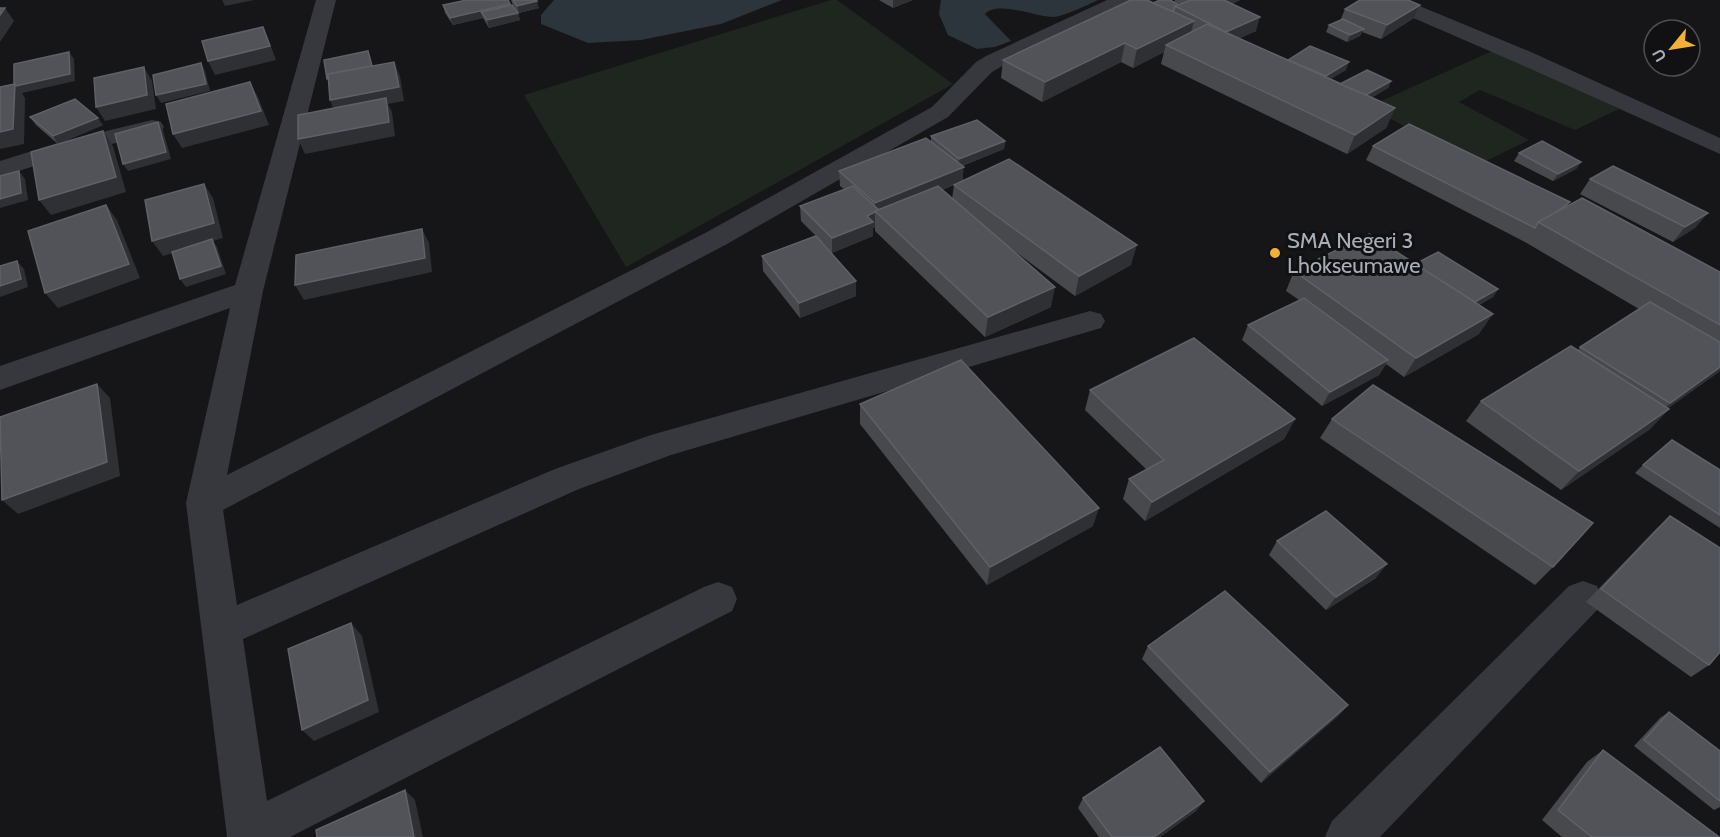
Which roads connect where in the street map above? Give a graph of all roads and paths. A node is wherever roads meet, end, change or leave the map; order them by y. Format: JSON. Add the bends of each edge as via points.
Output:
{"nodes":[{"id":1,"x":326,"y":0,"type":"edge"},
{"id":2,"x":1123,"y":0,"type":"edge"},
{"id":3,"x":1388,"y":0,"type":"edge"},
{"id":4,"x":152,"y":127,"type":"edge"},
{"id":5,"x":1720,"y":147,"type":"edge"},
{"id":6,"x":0,"y":170,"type":"edge"},
{"id":7,"x":248,"y":291,"type":"junction"},
{"id":8,"x":1090,"y":321,"type":"dead end"},
{"id":9,"x":0,"y":378,"type":"edge"},
{"id":10,"x":204,"y":503,"type":"junction"},
{"id":11,"x":1583,"y":597,"type":"dead end"},
{"id":12,"x":718,"y":599,"type":"dead end"},
{"id":13,"x":221,"y":630,"type":"junction"},
{"id":14,"x":250,"y":835,"type":"edge"},
{"id":15,"x":1348,"y":837,"type":"edge"}],
"edges":[{"from":1,"to":7,"type":"street"},
{"from":2,"to":10,"type":"street","via":[[994,61],[940,112],[717,238]]},
{"from":3,"to":5,"type":"street"},
{"from":4,"to":6,"type":"street","via":[[70,147]]},
{"from":7,"to":9,"type":"street"},
{"from":7,"to":10,"type":"street"},
{"from":8,"to":13,"type":"street","via":[[663,444],[567,479]]},
{"from":10,"to":13,"type":"street"},
{"from":11,"to":15,"type":"street"},
{"from":12,"to":14,"type":"street"},
{"from":13,"to":14,"type":"street"}]}
